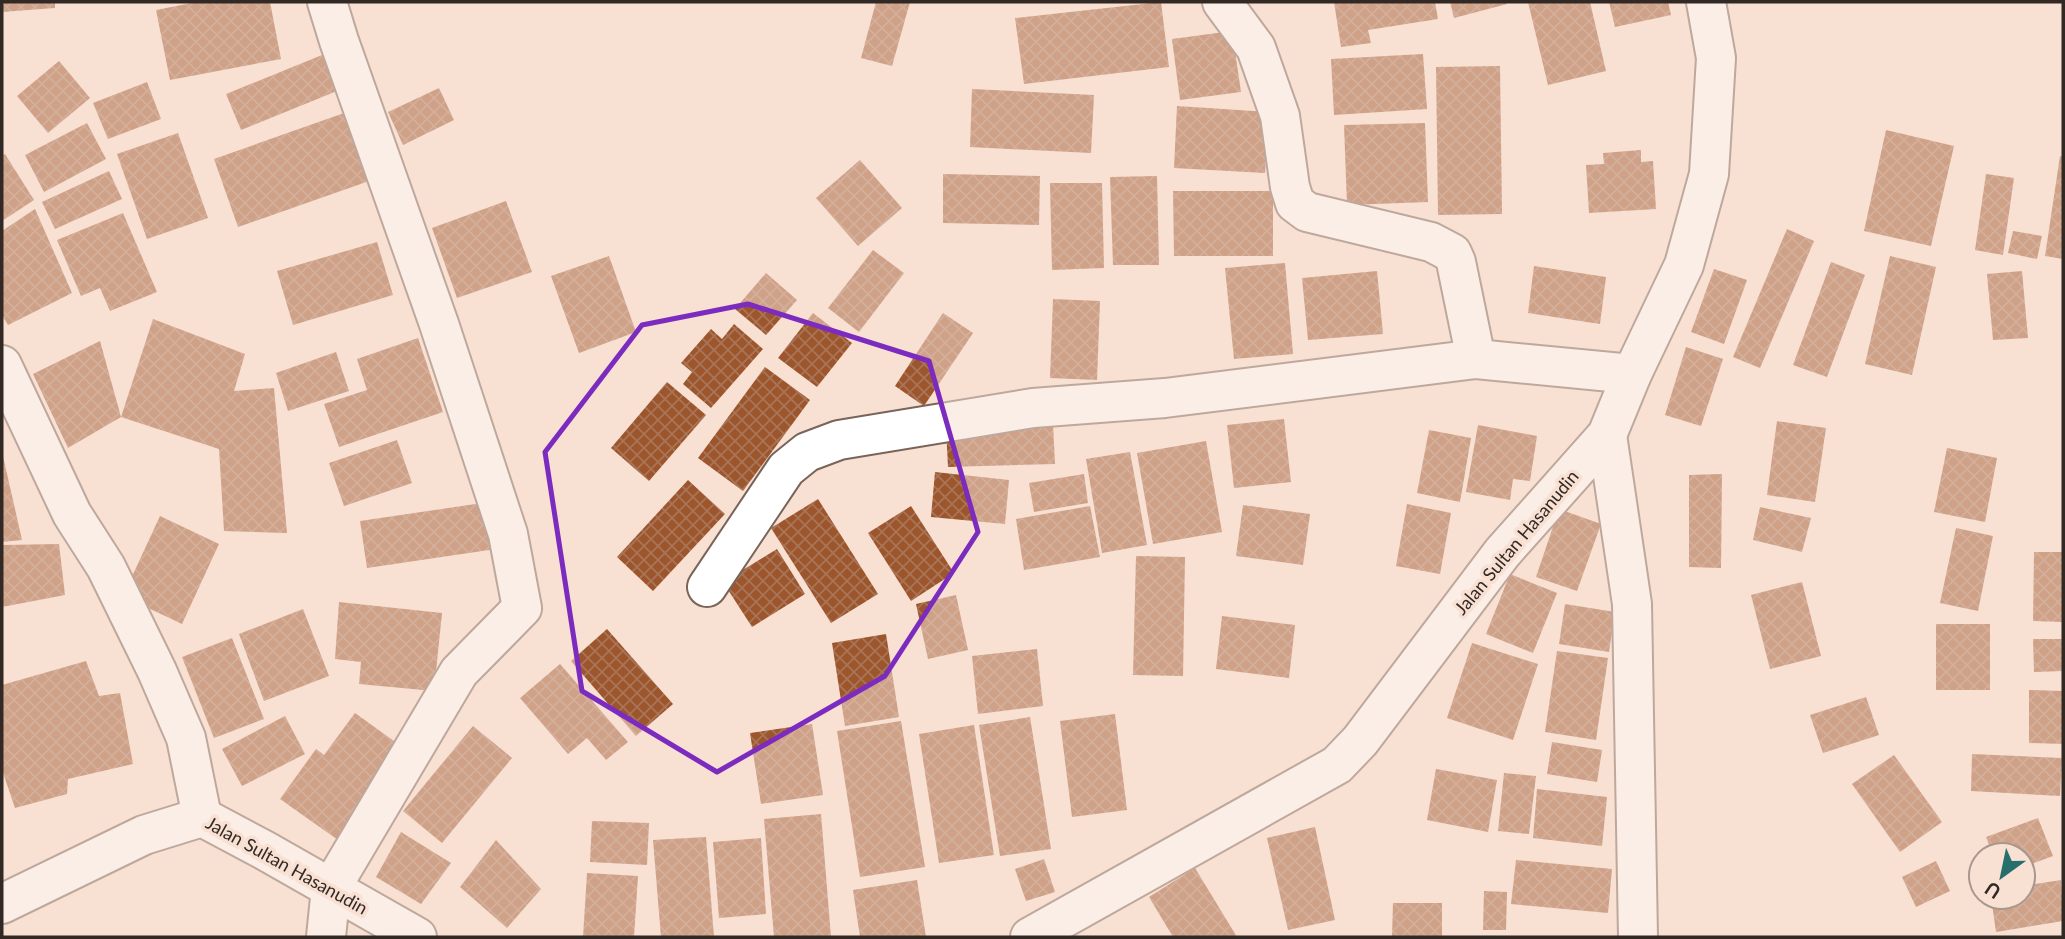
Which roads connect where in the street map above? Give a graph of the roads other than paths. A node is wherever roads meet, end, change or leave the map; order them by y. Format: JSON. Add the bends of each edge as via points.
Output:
{"nodes":[{"id":1,"x":327,"y":2,"type":"edge"},
{"id":2,"x":1222,"y":2,"type":"edge"},
{"id":3,"x":1706,"y":2,"type":"edge"},
{"id":4,"x":1476,"y":359,"type":"junction"},
{"id":5,"x":2,"y":365,"type":"edge"},
{"id":6,"x":1632,"y":374,"type":"junction"},
{"id":7,"x":1607,"y":435,"type":"junction"},
{"id":8,"x":708,"y":587,"type":"dead end"},
{"id":9,"x":202,"y":817,"type":"junction"},
{"id":10,"x":331,"y":888,"type":"junction"},
{"id":11,"x":2,"y":904,"type":"edge"},
{"id":12,"x":326,"y":937,"type":"edge"},
{"id":13,"x":417,"y":937,"type":"edge"},
{"id":14,"x":1030,"y":937,"type":"edge"},
{"id":15,"x":1639,"y":937,"type":"edge"}],
"edges":[{"from":1,"to":10,"type":"street","via":[[508,534],[522,608],[459,672]]},
{"from":2,"to":4,"type":"street","via":[[1256,48],[1270,86],[1280,116],[1295,203],[1307,212],[1431,242],[1452,253]]},
{"from":3,"to":6,"type":"street","name":"Jalan Sultan Hasanudin","via":[[1716,58],[1709,174],[1684,265]]},
{"from":4,"to":6,"type":"street"},
{"from":4,"to":8,"type":"street","via":[[1165,398],[1033,408],[839,440],[807,452],[786,469]]},
{"from":5,"to":9,"type":"street","via":[[72,514],[106,568],[157,671],[186,738]]},
{"from":6,"to":7,"type":"street","name":"Jalan Sultan Hasanudin"},
{"from":7,"to":14,"type":"street","name":"Jalan Sultan Hasanudin","via":[[1502,553],[1337,765]]},
{"from":7,"to":15,"type":"street","via":[[1632,604]]},
{"from":9,"to":10,"type":"street","name":"Jalan Sultan Hasanudin"},
{"from":9,"to":11,"type":"street","name":"Jalan Sultan Hasanudin","via":[[144,835]]},
{"from":10,"to":12,"type":"street"},
{"from":10,"to":13,"type":"street","name":"Jalan Sultan Hasanudin"}]}
